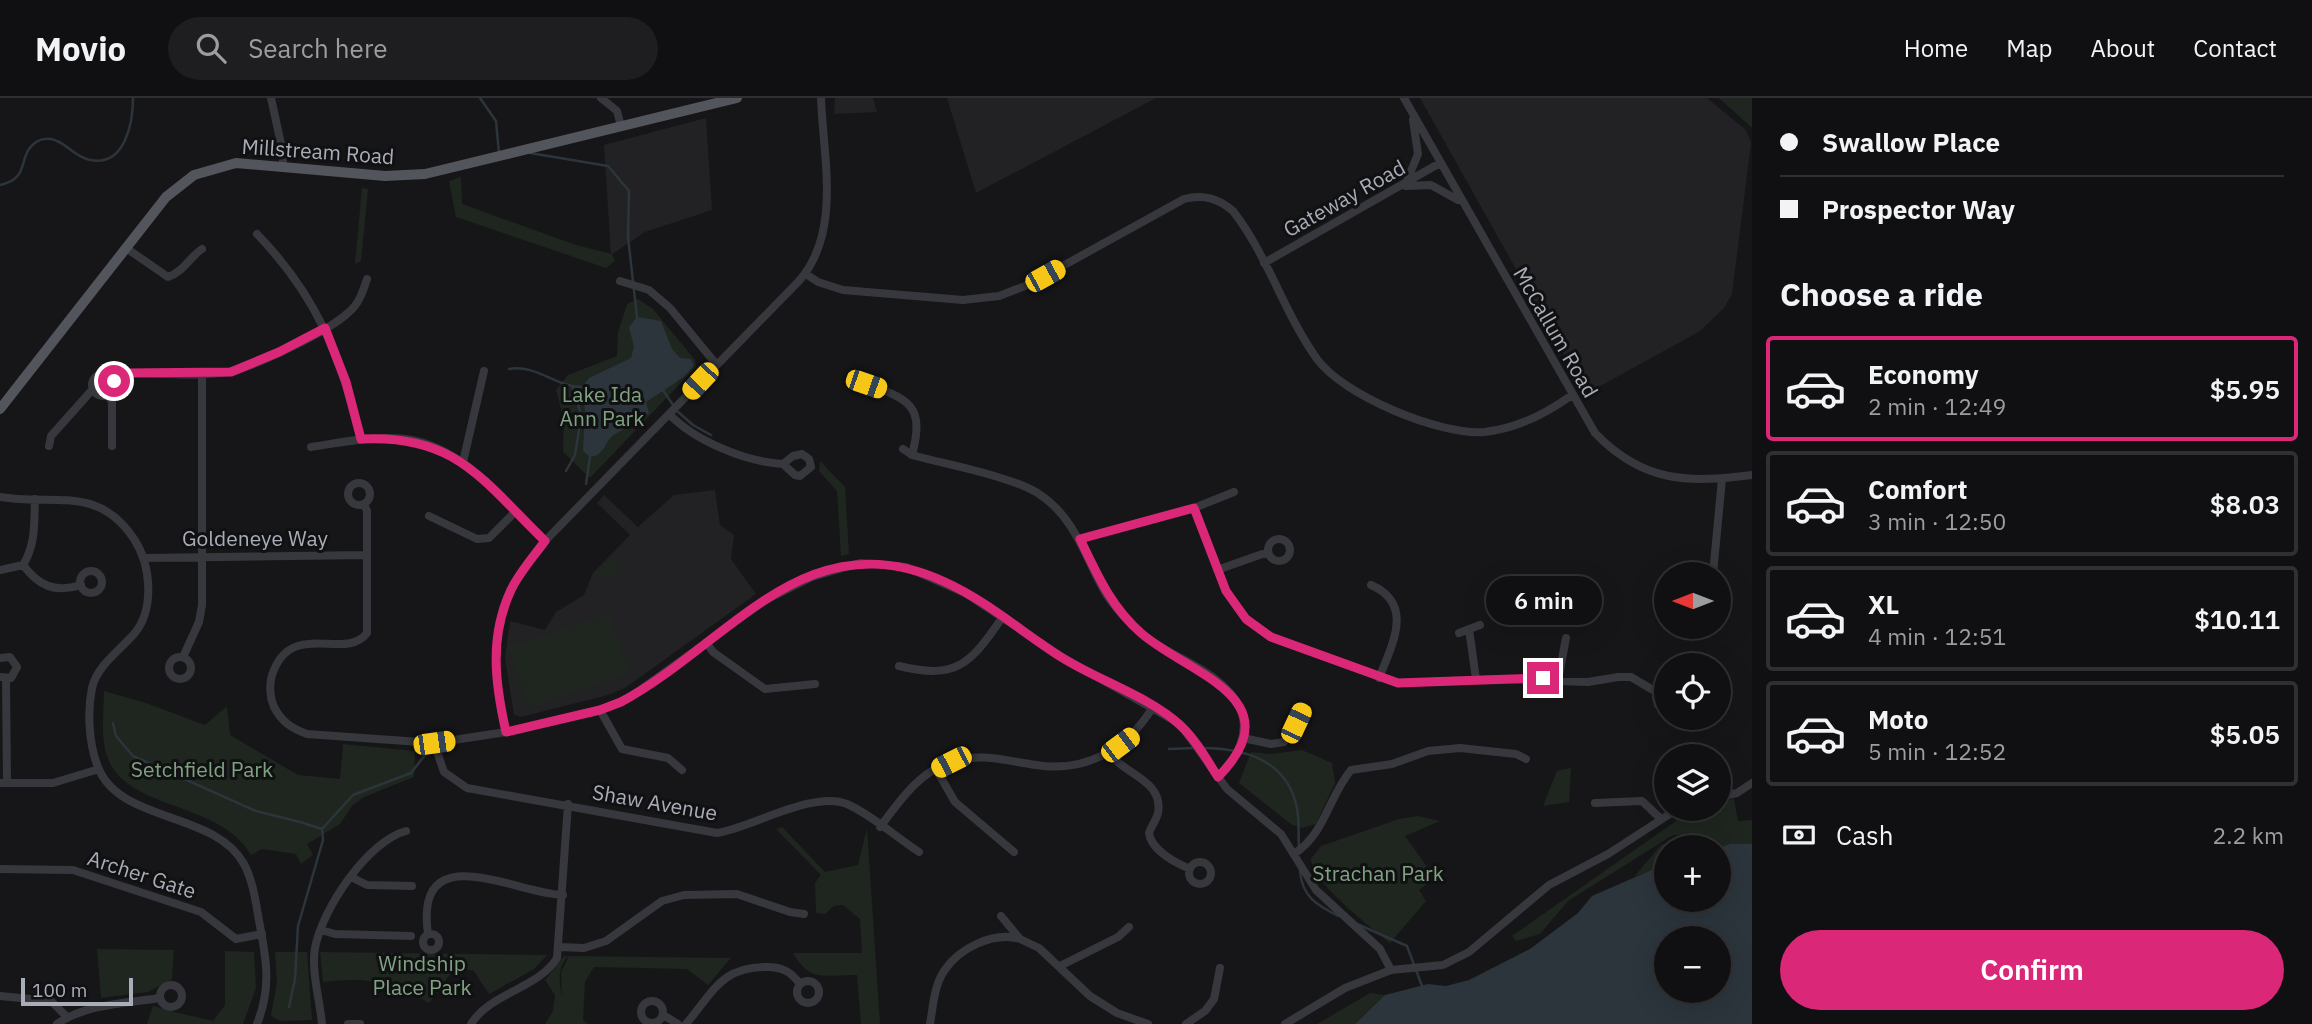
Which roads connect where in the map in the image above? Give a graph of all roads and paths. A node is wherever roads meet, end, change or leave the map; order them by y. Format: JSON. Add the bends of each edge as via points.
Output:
{"nodes":[{"id":1,"x":272,"y":98,"type":"edge"},
{"id":2,"x":601,"y":98,"type":"edge"},
{"id":3,"x":737,"y":98,"type":"edge"},
{"id":4,"x":821,"y":98,"type":"edge"},
{"id":5,"x":1404,"y":98,"type":"edge"},
{"id":6,"x":1412,"y":113,"type":"junction"},
{"id":7,"x":621,"y":125,"type":"junction"},
{"id":8,"x":1440,"y":163,"type":"junction"},
{"id":9,"x":283,"y":166,"type":"junction"},
{"id":10,"x":1403,"y":186,"type":"junction"},
{"id":11,"x":1462,"y":204,"type":"junction"},
{"id":12,"x":257,"y":234,"type":"dead end"},
{"id":13,"x":126,"y":248,"type":"junction"},
{"id":14,"x":202,"y":249,"type":"dead end"},
{"id":15,"x":1264,"y":262,"type":"junction"},
{"id":16,"x":806,"y":274,"type":"junction"},
{"id":17,"x":367,"y":279,"type":"dead end"},
{"id":18,"x":620,"y":281,"type":"dead end"},
{"id":19,"x":325,"y":328,"type":"junction"},
{"id":20,"x":716,"y":364,"type":"junction"},
{"id":21,"x":484,"y":371,"type":"dead end"},
{"id":22,"x":202,"y":373,"type":"junction"},
{"id":23,"x":111,"y":378,"type":"junction"},
{"id":24,"x":866,"y":384,"type":"dead end"},
{"id":25,"x":93,"y":389,"type":"junction"},
{"id":26,"x":108,"y":395,"type":"junction"},
{"id":27,"x":1572,"y":395,"type":"junction"},
{"id":28,"x":0,"y":409,"type":"edge"},
{"id":29,"x":668,"y":414,"type":"junction"},
{"id":30,"x":361,"y":439,"type":"junction"},
{"id":31,"x":49,"y":446,"type":"dead end"},
{"id":32,"x":112,"y":446,"type":"dead end"},
{"id":33,"x":311,"y":447,"type":"dead end"},
{"id":34,"x":903,"y":449,"type":"dead end"},
{"id":35,"x":912,"y":455,"type":"junction"},
{"id":36,"x":463,"y":462,"type":"junction"},
{"id":37,"x":783,"y":464,"type":"dead end"},
{"id":38,"x":1752,"y":475,"type":"edge"},
{"id":39,"x":1722,"y":479,"type":"junction"},
{"id":40,"x":1234,"y":492,"type":"dead end"},
{"id":41,"x":0,"y":497,"type":"edge"},
{"id":42,"x":34,"y":499,"type":"junction"},
{"id":43,"x":364,"y":504,"type":"dead end"},
{"id":44,"x":1194,"y":508,"type":"junction"},
{"id":45,"x":515,"y":512,"type":"junction"},
{"id":46,"x":429,"y":516,"type":"dead end"},
{"id":47,"x":1080,"y":539,"type":"junction"},
{"id":48,"x":545,"y":541,"type":"junction"},
{"id":49,"x":1268,"y":552,"type":"dead end"},
{"id":50,"x":367,"y":555,"type":"junction"},
{"id":51,"x":202,"y":556,"type":"junction"},
{"id":52,"x":144,"y":558,"type":"junction"},
{"id":53,"x":1714,"y":562,"type":"edge"},
{"id":54,"x":23,"y":565,"type":"junction"},
{"id":55,"x":0,"y":570,"type":"edge"},
{"id":56,"x":1217,"y":570,"type":"junction"},
{"id":57,"x":1371,"y":584,"type":"dead end"},
{"id":58,"x":81,"y":586,"type":"dead end"},
{"id":59,"x":1002,"y":618,"type":"junction"},
{"id":60,"x":1480,"y":625,"type":"dead end"},
{"id":61,"x":1469,"y":629,"type":"junction"},
{"id":62,"x":1460,"y":633,"type":"dead end"},
{"id":63,"x":1566,"y":638,"type":"dead end"},
{"id":64,"x":706,"y":642,"type":"junction"},
{"id":65,"x":183,"y":657,"type":"dead end"},
{"id":66,"x":0,"y":658,"type":"edge"},
{"id":67,"x":899,"y":666,"type":"dead end"},
{"id":68,"x":3,"y":678,"type":"edge"},
{"id":69,"x":1379,"y":678,"type":"junction"},
{"id":70,"x":1476,"y":679,"type":"junction"},
{"id":71,"x":1558,"y":680,"type":"junction"},
{"id":72,"x":815,"y":684,"type":"dead end"},
{"id":73,"x":1654,"y":687,"type":"edge"},
{"id":74,"x":1153,"y":707,"type":"junction"},
{"id":75,"x":1303,"y":707,"type":"dead end"},
{"id":76,"x":600,"y":710,"type":"junction"},
{"id":77,"x":506,"y":732,"type":"junction"},
{"id":78,"x":1243,"y":738,"type":"junction"},
{"id":79,"x":434,"y":743,"type":"junction"},
{"id":80,"x":1109,"y":753,"type":"junction"},
{"id":81,"x":1526,"y":759,"type":"dead end"},
{"id":82,"x":99,"y":769,"type":"junction"},
{"id":83,"x":936,"y":769,"type":"junction"},
{"id":84,"x":681,"y":770,"type":"dead end"},
{"id":85,"x":1218,"y":777,"type":"junction"},
{"id":86,"x":3,"y":783,"type":"edge"},
{"id":87,"x":1752,"y":783,"type":"edge"},
{"id":88,"x":1731,"y":794,"type":"edge"},
{"id":89,"x":1595,"y":803,"type":"dead end"},
{"id":90,"x":568,"y":804,"type":"junction"},
{"id":91,"x":1654,"y":812,"type":"edge"},
{"id":92,"x":1656,"y":821,"type":"edge"},
{"id":93,"x":880,"y":827,"type":"junction"},
{"id":94,"x":406,"y":831,"type":"dead end"},
{"id":95,"x":919,"y":852,"type":"dead end"},
{"id":96,"x":1014,"y":852,"type":"dead end"},
{"id":97,"x":1294,"y":854,"type":"junction"},
{"id":98,"x":0,"y":869,"type":"edge"},
{"id":99,"x":1190,"y":869,"type":"dead end"},
{"id":100,"x":351,"y":877,"type":"junction"},
{"id":101,"x":412,"y":886,"type":"dead end"},
{"id":102,"x":564,"y":895,"type":"junction"},
{"id":103,"x":803,"y":914,"type":"dead end"},
{"id":104,"x":1001,"y":916,"type":"dead end"},
{"id":105,"x":1129,"y":927,"type":"dead end"},
{"id":106,"x":321,"y":930,"type":"junction"},
{"id":107,"x":262,"y":934,"type":"junction"},
{"id":108,"x":428,"y":934,"type":"dead end"},
{"id":109,"x":411,"y":936,"type":"dead end"},
{"id":110,"x":1020,"y":939,"type":"junction"},
{"id":111,"x":560,"y":947,"type":"junction"},
{"id":112,"x":1060,"y":967,"type":"junction"},
{"id":113,"x":1220,"y":968,"type":"dead end"},
{"id":114,"x":1391,"y":970,"type":"junction"},
{"id":115,"x":800,"y":984,"type":"dead end"},
{"id":116,"x":0,"y":996,"type":"edge"},
{"id":117,"x":160,"y":999,"type":"dead end"},
{"id":118,"x":663,"y":1014,"type":"dead end"},
{"id":119,"x":66,"y":1017,"type":"junction"},
{"id":120,"x":57,"y":1024,"type":"edge"},
{"id":121,"x":257,"y":1024,"type":"edge"},
{"id":122,"x":322,"y":1024,"type":"edge"},
{"id":123,"x":348,"y":1024,"type":"edge"},
{"id":124,"x":360,"y":1024,"type":"edge"},
{"id":125,"x":471,"y":1024,"type":"edge"},
{"id":126,"x":678,"y":1024,"type":"edge"},
{"id":127,"x":686,"y":1024,"type":"edge"},
{"id":128,"x":930,"y":1024,"type":"edge"},
{"id":129,"x":1148,"y":1024,"type":"edge"},
{"id":130,"x":1186,"y":1024,"type":"edge"},
{"id":131,"x":1285,"y":1024,"type":"edge"}],
"edges":[{"from":1,"to":9,"type":"street"},
{"from":2,"to":7,"type":"street","via":[[617,111]]},
{"from":3,"to":7,"type":"main road","name":"Millstream Road"},
{"from":4,"to":16,"type":"street","via":[[826,221]]},
{"from":5,"to":6,"type":"street","name":"McCallum Road"},
{"from":6,"to":8,"type":"street","name":"McCallum Road"},
{"from":6,"to":10,"type":"street","via":[[1418,154]]},
{"from":7,"to":9,"type":"main road","name":"Millstream Road","via":[[410,176]]},
{"from":8,"to":10,"type":"street","name":"Gateway Road"},
{"from":8,"to":11,"type":"street","name":"McCallum Road"},
{"from":9,"to":13,"type":"main road","name":"Millstream Road","via":[[236,163],[194,175],[166,197]]},
{"from":10,"to":11,"type":"street","via":[[1431,185]]},
{"from":10,"to":15,"type":"street","name":"Gateway Road"},
{"from":11,"to":27,"type":"street","name":"McCallum Road"},
{"from":12,"to":19,"type":"street","via":[[289,267]]},
{"from":13,"to":14,"type":"street","via":[[168,277]]},
{"from":13,"to":28,"type":"main road","name":"Millstream Road"},
{"from":15,"to":16,"type":"street","via":[[1233,211],[1202,196],[1184,199],[1030,284],[999,296],[963,300],[843,290]]},
{"from":15,"to":27,"type":"street","via":[[1315,357],[1335,379],[1367,399],[1443,427],[1484,432],[1520,423]]},
{"from":16,"to":20,"type":"street"},
{"from":17,"to":19,"type":"street","via":[[349,312]]},
{"from":18,"to":20,"type":"street","via":[[649,290]]},
{"from":19,"to":22,"type":"street","via":[[240,369]]},
{"from":19,"to":30,"type":"street"},
{"from":20,"to":29,"type":"street"},
{"from":21,"to":36,"type":"street"},
{"from":22,"to":23,"type":"street","via":[[125,373]]},
{"from":22,"to":51,"type":"street"},
{"from":23,"to":25,"type":"street","via":[[99,375],[93,380]]},
{"from":23,"to":26,"type":"street","via":[[114,385]]},
{"from":24,"to":35,"type":"street","via":[[911,405],[918,424]]},
{"from":25,"to":26,"type":"street","via":[[97,395]]},
{"from":25,"to":31,"type":"street","via":[[51,436]]},
{"from":26,"to":32,"type":"street"},
{"from":27,"to":39,"type":"street","name":"McCallum Road","via":[[1595,433],[1635,465],[1678,479]]},
{"from":29,"to":37,"type":"street","via":[[717,445]]},
{"from":29,"to":48,"type":"street"},
{"from":30,"to":33,"type":"street"},
{"from":30,"to":36,"type":"street","via":[[419,441]]},
{"from":34,"to":35,"type":"street"},
{"from":35,"to":47,"type":"street","via":[[1034,491],[1055,507]]},
{"from":36,"to":45,"type":"street"},
{"from":38,"to":39,"type":"street","name":"McCallum Road"},
{"from":39,"to":53,"type":"street"},
{"from":40,"to":44,"type":"street"},
{"from":41,"to":42,"type":"street"},
{"from":42,"to":52,"type":"street","via":[[71,498],[98,507],[121,522]]},
{"from":42,"to":54,"type":"street","via":[[34,541]]},
{"from":43,"to":50,"type":"street","via":[[368,510]]},
{"from":44,"to":47,"type":"street"},
{"from":44,"to":56,"type":"street"},
{"from":45,"to":46,"type":"street","via":[[489,538],[477,539]]},
{"from":45,"to":48,"type":"street"},
{"from":47,"to":78,"type":"street","via":[[1107,596],[1142,634],[1231,693],[1240,708]]},
{"from":48,"to":77,"type":"street","via":[[511,588],[497,630],[495,675]]},
{"from":49,"to":56,"type":"street"},
{"from":50,"to":51,"type":"street","name":"Goldeneye Way"},
{"from":50,"to":79,"type":"street","via":[[367,633],[357,642],[306,642],[289,650],[276,664],[270,682],[272,702],[292,728],[307,734]]},
{"from":51,"to":52,"type":"street","name":"Goldeneye Way"},
{"from":51,"to":65,"type":"street","via":[[201,614]]},
{"from":52,"to":82,"type":"street","via":[[146,607],[136,631],[103,666],[92,688],[91,739]]},
{"from":54,"to":55,"type":"street"},
{"from":54,"to":58,"type":"street","via":[[51,589]]},
{"from":56,"to":69,"type":"street","via":[[1246,619],[1271,637]]},
{"from":57,"to":69,"type":"street","via":[[1385,591],[1396,613],[1397,625]]},
{"from":59,"to":64,"type":"street","via":[[927,574],[890,564],[860,563],[829,570],[788,588]]},
{"from":59,"to":67,"type":"street","via":[[982,647],[953,668],[929,673]]},
{"from":59,"to":74,"type":"street","via":[[1083,671]]},
{"from":60,"to":61,"type":"street"},
{"from":61,"to":62,"type":"street"},
{"from":61,"to":70,"type":"street"},
{"from":63,"to":71,"type":"street"},
{"from":64,"to":72,"type":"street","via":[[765,689]]},
{"from":64,"to":76,"type":"street","via":[[638,692]]},
{"from":66,"to":68,"type":"street","via":[[10,657],[16,663],[14,675]]},
{"from":68,"to":86,"type":"street"},
{"from":69,"to":70,"type":"street","via":[[1412,684]]},
{"from":70,"to":71,"type":"street"},
{"from":71,"to":73,"type":"street","via":[[1631,677]]},
{"from":74,"to":80,"type":"street","via":[[1131,736]]},
{"from":74,"to":85,"type":"street","via":[[1180,724]]},
{"from":75,"to":78,"type":"street","via":[[1284,743]]},
{"from":76,"to":77,"type":"street"},
{"from":76,"to":84,"type":"street","via":[[622,749],[668,758]]},
{"from":77,"to":79,"type":"street"},
{"from":78,"to":85,"type":"street","via":[[1234,761]]},
{"from":79,"to":90,"type":"street","name":"Shaw Avenue","via":[[444,772],[458,784]]},
{"from":80,"to":83,"type":"street","via":[[1084,764],[1060,767],[998,757],[951,762]]},
{"from":80,"to":99,"type":"street","via":[[1119,766],[1141,776],[1154,793],[1158,811],[1149,829],[1151,842]]},
{"from":81,"to":97,"type":"street","via":[[1460,748],[1351,770],[1335,789],[1315,838]]},
{"from":82,"to":86,"type":"street","via":[[53,783]]},
{"from":82,"to":107,"type":"street","via":[[114,790],[209,832],[228,846],[250,880]]},
{"from":83,"to":93,"type":"street","via":[[914,783]]},
{"from":83,"to":96,"type":"street","via":[[955,802]]},
{"from":85,"to":97,"type":"street","via":[[1281,834]]},
{"from":87,"to":88,"type":"street"},
{"from":89,"to":91,"type":"street","via":[[1642,801]]},
{"from":90,"to":93,"type":"street","name":"Shaw Avenue","via":[[717,832],[831,801],[847,804]]},
{"from":90,"to":102,"type":"street"},
{"from":92,"to":114,"type":"street","via":[[1608,854],[1549,885],[1469,951],[1443,965]]},
{"from":93,"to":95,"type":"street","name":"Shaw Avenue"},
{"from":94,"to":100,"type":"street","via":[[390,835]]},
{"from":97,"to":114,"type":"street","via":[[1316,890],[1380,949]]},
{"from":98,"to":107,"type":"street","name":"Archer Gate","via":[[73,870],[201,912],[236,939]]},
{"from":100,"to":101,"type":"street","via":[[368,885]]},
{"from":100,"to":106,"type":"street"},
{"from":102,"to":108,"type":"street","via":[[455,876],[439,884],[429,899]]},
{"from":102,"to":111,"type":"street"},
{"from":103,"to":111,"type":"street","via":[[737,894],[684,895],[662,901],[596,946]]},
{"from":104,"to":110,"type":"street"},
{"from":105,"to":112,"type":"street"},
{"from":106,"to":109,"type":"street"},
{"from":106,"to":122,"type":"street","via":[[315,956]]},
{"from":107,"to":121,"type":"street","via":[[268,979]]},
{"from":110,"to":112,"type":"street","via":[[1039,948]]},
{"from":110,"to":128,"type":"street","via":[[995,937],[954,959],[935,992]]},
{"from":111,"to":125,"type":"street","via":[[552,967],[489,1004]]},
{"from":112,"to":129,"type":"street","via":[[1090,996],[1117,1013]]},
{"from":113,"to":130,"type":"street","via":[[1214,999],[1205,1012]]},
{"from":114,"to":131,"type":"street","via":[[1345,988]]},
{"from":115,"to":127,"type":"street","via":[[793,974],[777,967],[738,969],[723,979]]},
{"from":116,"to":119,"type":"street","via":[[51,1001]]},
{"from":117,"to":119,"type":"street"},
{"from":118,"to":126,"type":"street"},
{"from":119,"to":120,"type":"street"},
{"from":123,"to":124,"type":"street"}]}
